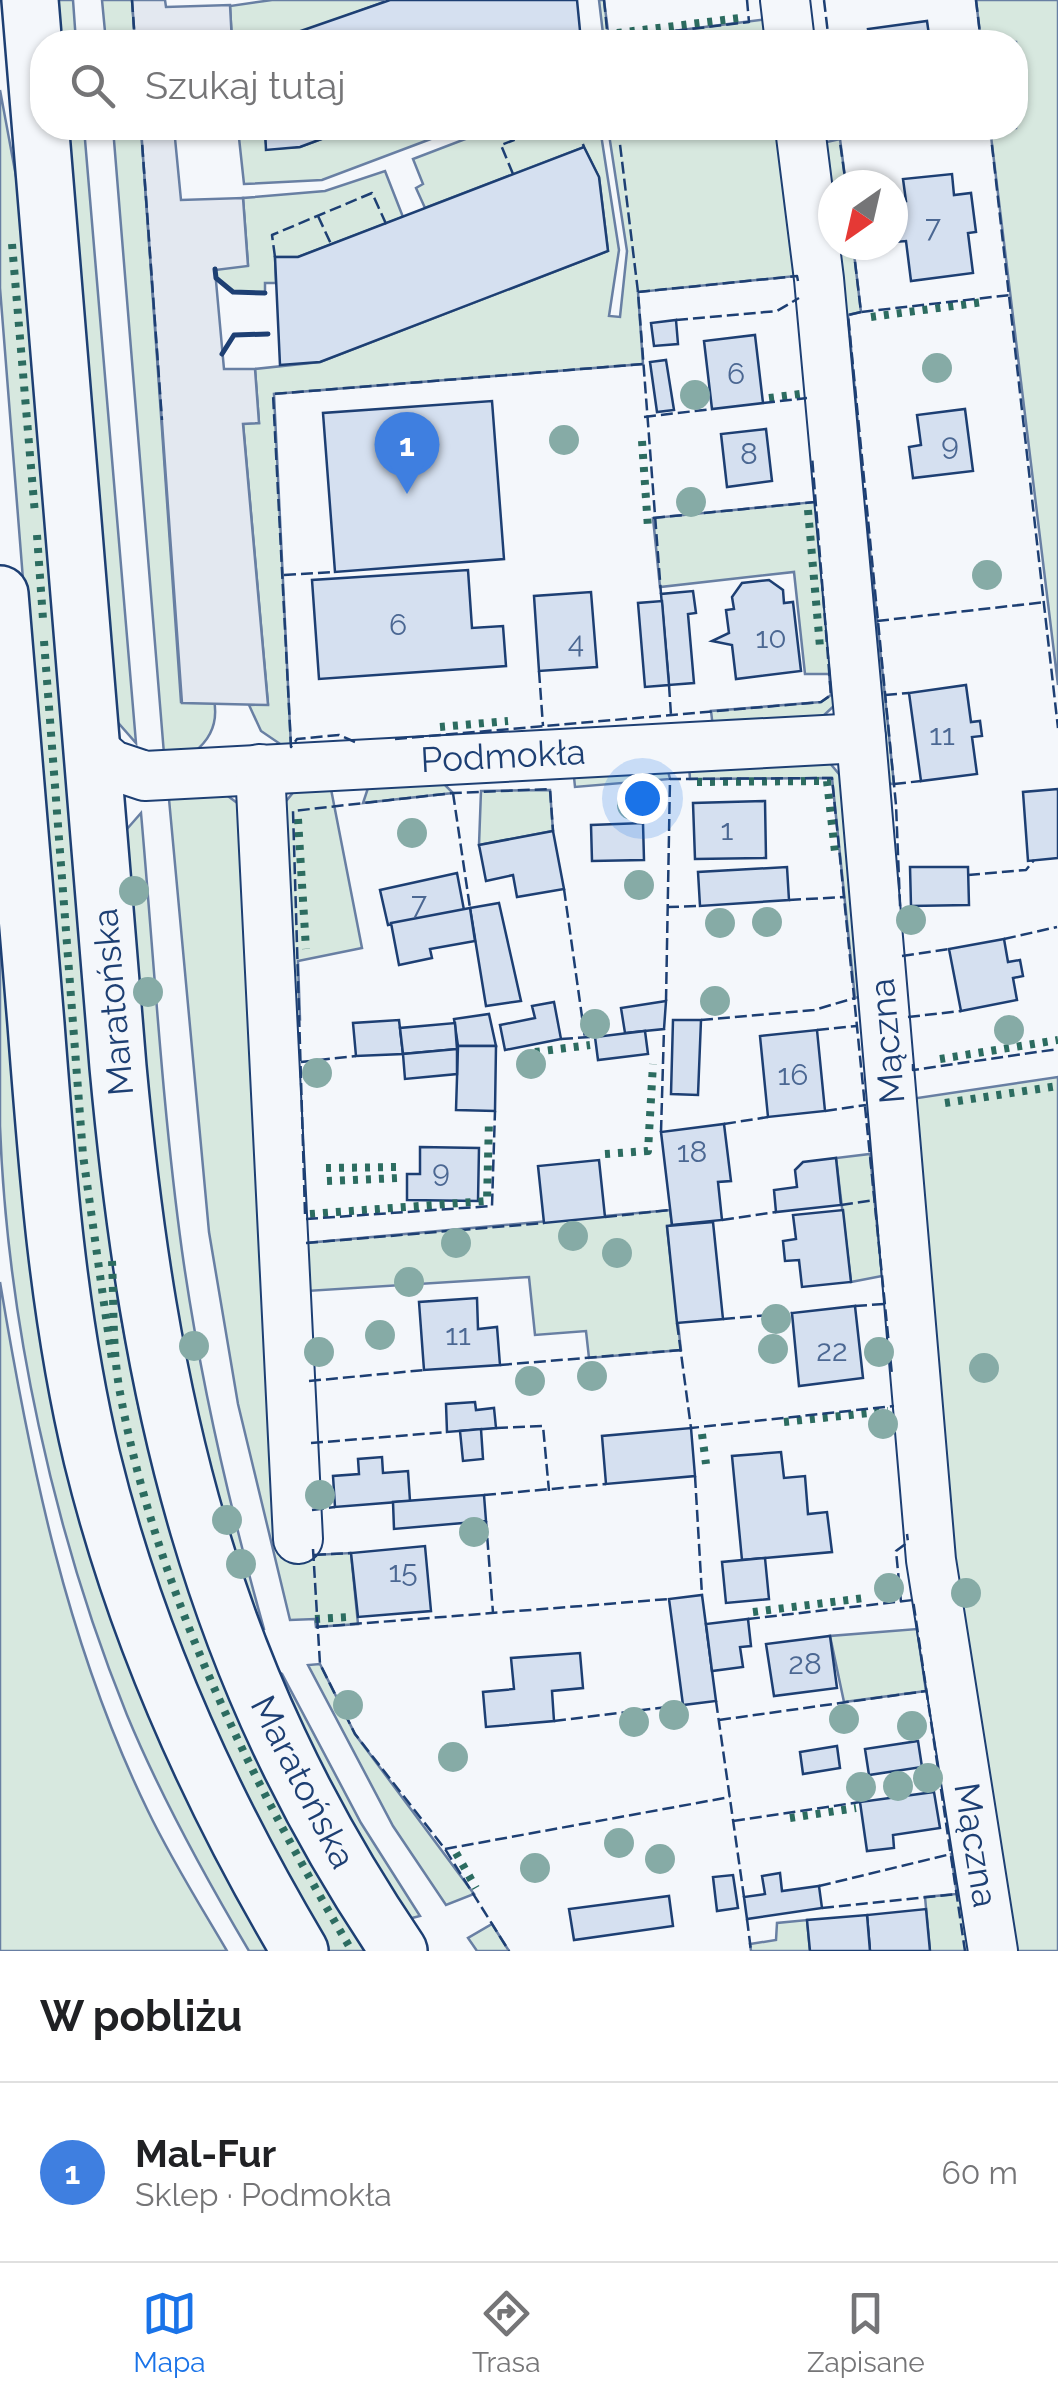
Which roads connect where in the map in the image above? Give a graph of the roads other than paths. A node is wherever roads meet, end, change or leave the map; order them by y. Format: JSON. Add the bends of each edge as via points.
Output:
{"nodes":[{"id":1,"x":30,"y":0,"type":"edge"},
{"id":2,"x":784,"y":0,"type":"edge"},
{"id":3,"x":32,"y":30,"type":"edge"},
{"id":4,"x":788,"y":30,"type":"edge"},
{"id":5,"x":41,"y":140,"type":"edge"},
{"id":6,"x":802,"y":140,"type":"edge"},
{"id":7,"x":0,"y":594,"type":"edge"},
{"id":8,"x":861,"y":738,"type":"junction"},
{"id":9,"x":91,"y":747,"type":"junction"},
{"id":10,"x":260,"y":769,"type":"junction"},
{"id":11,"x":145,"y":776,"type":"junction"},
{"id":12,"x":97,"y":814,"type":"junction"},
{"id":13,"x":298,"y":1540,"type":"dead end"},
{"id":14,"x":300,"y":1951,"type":"edge"},
{"id":15,"x":399,"y":1951,"type":"edge"},
{"id":16,"x":992,"y":1951,"type":"edge"}],
"edges":[{"from":1,"to":3,"type":"main road","name":"Maratońska"},
{"from":2,"to":4,"type":"street"},
{"from":5,"to":9,"type":"main road","name":"Maratońska"},
{"from":6,"to":8,"type":"street","name":"Mączna"},
{"from":7,"to":14,"type":"main road","via":[[49,1188],[79,1397],[108,1513],[168,1694],[228,1828]]},
{"from":8,"to":10,"type":"street","name":"Podmokła"},
{"from":8,"to":16,"type":"street","name":"Mączna","via":[[931,1560]]},
{"from":9,"to":11,"type":"street","name":"Podmokła","via":[[112,765]]},
{"from":9,"to":12,"type":"main road","name":"Maratońska"},
{"from":10,"to":11,"type":"street","name":"Podmokła"},
{"from":10,"to":13,"type":"street"},
{"from":11,"to":12,"type":"street","name":"Podmokła","via":[[114,789]]},
{"from":12,"to":15,"type":"main road","name":"Maratońska","via":[[128,1181],[162,1396],[191,1514],[238,1650],[288,1762]]}]}
